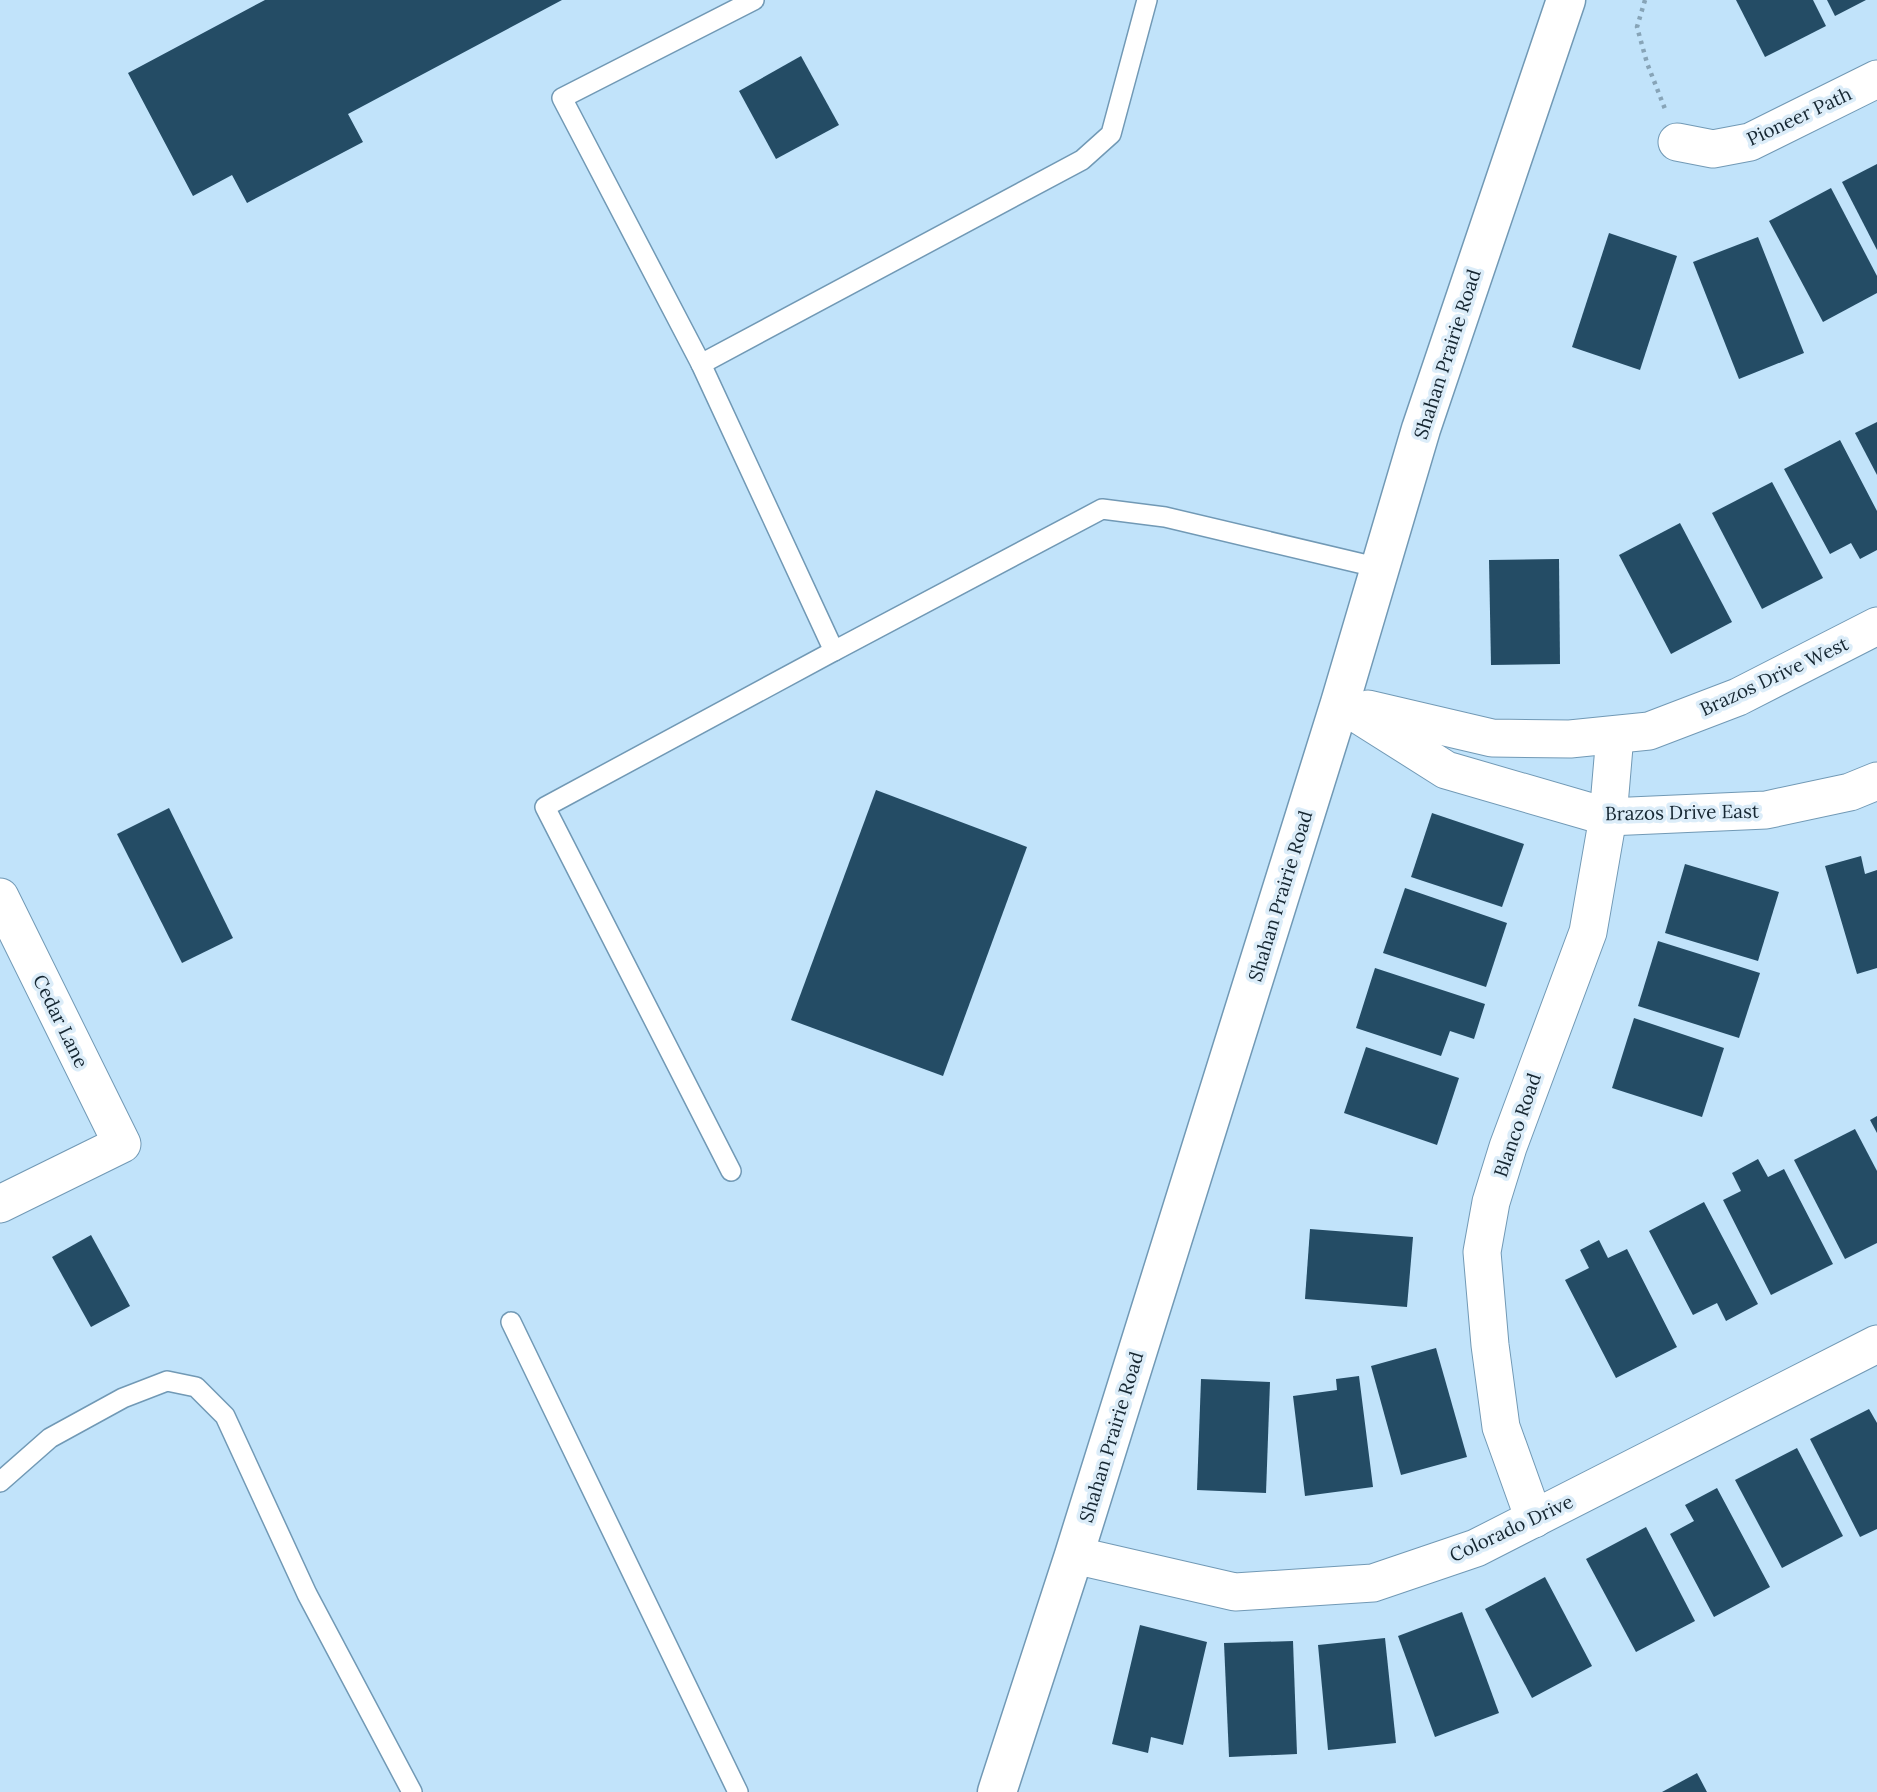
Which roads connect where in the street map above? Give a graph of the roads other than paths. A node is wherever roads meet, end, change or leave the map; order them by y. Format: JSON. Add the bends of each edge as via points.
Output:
{"nodes":[{"id":1,"x":754,"y":0,"type":"edge"},
{"id":2,"x":1147,"y":0,"type":"edge"},
{"id":3,"x":1566,"y":0,"type":"edge"},
{"id":4,"x":1877,"y":79,"type":"edge"},
{"id":5,"x":1677,"y":142,"type":"road end"},
{"id":6,"x":701,"y":364,"type":"junction"},
{"id":7,"x":1380,"y":568,"type":"junction"},
{"id":8,"x":1877,"y":626,"type":"edge"},
{"id":9,"x":834,"y":651,"type":"junction"},
{"id":10,"x":1340,"y":703,"type":"junction"},
{"id":11,"x":1615,"y":734,"type":"junction"},
{"id":12,"x":1877,"y":781,"type":"edge"},
{"id":13,"x":1608,"y":817,"type":"junction"},
{"id":14,"x":0,"y":897,"type":"edge"},
{"id":15,"x":731,"y":1171,"type":"dead end"},
{"id":16,"x":0,"y":1203,"type":"edge"},
{"id":17,"x":511,"y":1322,"type":"dead end"},
{"id":18,"x":1877,"y":1344,"type":"edge"},
{"id":19,"x":0,"y":1482,"type":"edge"},
{"id":20,"x":1534,"y":1519,"type":"junction"},
{"id":21,"x":1074,"y":1555,"type":"junction"},
{"id":22,"x":412,"y":1792,"type":"edge"},
{"id":23,"x":738,"y":1792,"type":"edge"},
{"id":24,"x":997,"y":1792,"type":"edge"}],
"edges":[{"from":1,"to":6,"type":"lane","via":[[562,98]]},
{"from":2,"to":6,"type":"lane","via":[[1111,134],[1082,160]]},
{"from":3,"to":7,"type":"street","name":"Shahan Prairie Road","via":[[1420,429]]},
{"from":4,"to":5,"type":"street","name":"Pioneer Path","via":[[1750,142],[1713,149]]},
{"from":6,"to":9,"type":"lane"},
{"from":7,"to":9,"type":"lane","via":[[1165,517],[1102,509]]},
{"from":7,"to":10,"type":"street","name":"Shahan Prairie Road"},
{"from":8,"to":11,"type":"street","name":"Brazos Drive West","via":[[1738,697],[1649,731]]},
{"from":9,"to":15,"type":"lane","via":[[545,807]]},
{"from":10,"to":11,"type":"street","name":"Brazos Drive West","via":[[1492,738]]},
{"from":10,"to":13,"type":"street","name":"Brazos Drive East","via":[[1446,770]]},
{"from":10,"to":21,"type":"street","name":"Shahan Prairie Road"},
{"from":11,"to":13,"type":"street","name":"Blanco Road"},
{"from":12,"to":13,"type":"street","name":"Brazos Drive East","via":[[1850,792],[1766,810]]},
{"from":13,"to":20,"type":"street","name":"Blanco Road","via":[[1587,932],[1508,1147],[1482,1252],[1501,1427]]},
{"from":14,"to":16,"type":"street","name":"Cedar Lane","via":[[122,1144]]},
{"from":17,"to":23,"type":"lane"},
{"from":18,"to":20,"type":"street","name":"Colorado Drive"},
{"from":19,"to":22,"type":"lane","via":[[50,1438],[123,1398],[167,1381],[196,1387],[225,1416],[307,1594]]},
{"from":20,"to":21,"type":"street","name":"Colorado Drive","via":[[1476,1548],[1373,1583],[1235,1592]]},
{"from":21,"to":24,"type":"street","name":"Shahan Prairie Road"}]}
